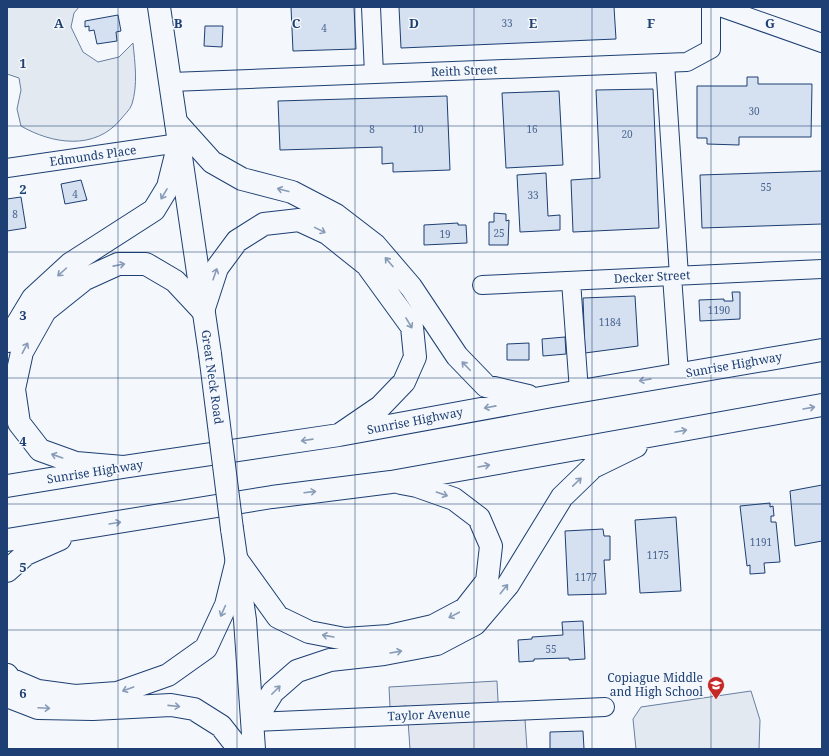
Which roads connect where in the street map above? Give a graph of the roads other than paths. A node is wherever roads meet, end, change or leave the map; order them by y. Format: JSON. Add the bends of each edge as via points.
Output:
{"nodes":[{"id":1,"x":159,"y":7,"type":"edge"},
{"id":2,"x":371,"y":7,"type":"edge"},
{"id":3,"x":711,"y":7,"type":"edge"},
{"id":4,"x":720,"y":7,"type":"edge"},
{"id":5,"x":822,"y":43,"type":"edge"},
{"id":6,"x":665,"y":63,"type":"junction"},
{"id":7,"x":374,"y":74,"type":"junction"},
{"id":8,"x":171,"y":82,"type":"junction"},
{"id":9,"x":177,"y":133,"type":"junction"},
{"id":10,"x":7,"y":168,"type":"edge"},
{"id":11,"x":822,"y":269,"type":"edge"},
{"id":12,"x":675,"y":276,"type":"junction"},
{"id":13,"x":571,"y":281,"type":"junction"},
{"id":14,"x":482,"y":285,"type":"dead end"},
{"id":15,"x":203,"y":311,"type":"junction"},
{"id":16,"x":7,"y":341,"type":"edge"},
{"id":17,"x":822,"y":350,"type":"edge"},
{"id":18,"x":680,"y":374,"type":"junction"},
{"id":19,"x":579,"y":391,"type":"junction"},
{"id":20,"x":552,"y":396,"type":"junction"},
{"id":21,"x":822,"y":405,"type":"edge"},
{"id":22,"x":339,"y":435,"type":"junction"},
{"id":23,"x":660,"y":435,"type":"junction"},
{"id":24,"x":123,"y":467,"type":"junction"},
{"id":25,"x":391,"y":482,"type":"junction"},
{"id":26,"x":7,"y":486,"type":"edge"},
{"id":27,"x":81,"y":528,"type":"junction"},
{"id":28,"x":7,"y":540,"type":"edge"},
{"id":29,"x":237,"y":560,"type":"junction"},
{"id":30,"x":7,"y":571,"type":"edge"},
{"id":31,"x":7,"y":676,"type":"edge"},
{"id":32,"x":7,"y":696,"type":"edge"},
{"id":33,"x":605,"y":707,"type":"dead end"},
{"id":34,"x":254,"y":722,"type":"junction"},
{"id":35,"x":239,"y":749,"type":"edge"},
{"id":36,"x":254,"y":749,"type":"edge"}],
"edges":[{"from":1,"to":8,"type":"main road","name":"Great Neck Road"},
{"from":2,"to":7,"type":"street"},
{"from":3,"to":6,"type":"street","name":"Reith Street","via":[[711,49],[687,62]]},
{"from":4,"to":5,"type":"street"},
{"from":6,"to":7,"type":"street","name":"Reith Street"},
{"from":6,"to":12,"type":"street"},
{"from":7,"to":8,"type":"street","name":"Reith Street"},
{"from":8,"to":9,"type":"main road","name":"Great Neck Road"},
{"from":9,"to":10,"type":"street","name":"Edmunds Place"},
{"from":9,"to":15,"type":"main road","name":"Great Neck Road"},
{"from":9,"to":16,"type":"main road","one_way":true,"via":[[168,187],[154,210],[70,264],[33,298]]},
{"from":20,"to":9,"type":"main road","one_way":true,"via":[[524,396],[486,386],[457,356],[411,287],[375,245],[336,215],[292,192],[242,179],[212,162]]},
{"from":11,"to":12,"type":"street","name":"Decker Street"},
{"from":12,"to":13,"type":"street","name":"Decker Street"},
{"from":12,"to":18,"type":"street"},
{"from":13,"to":14,"type":"street","name":"Decker Street"},
{"from":13,"to":19,"type":"street"},
{"from":15,"to":22,"type":"main road","one_way":true,"via":[[217,268],[237,241],[264,224],[299,220],[327,234],[367,265],[412,327],[414,357],[404,382],[380,407]]},
{"from":24,"to":15,"type":"main road","one_way":true,"via":[[76,463],[40,450],[19,424],[14,389],[22,352],[45,311],[85,279],[118,264],[146,264],[175,281]]},
{"from":15,"to":29,"type":"main road","name":"Great Neck Road","bridge":true},
{"from":17,"to":18,"type":"main road","name":"Sunrise Highway"},
{"from":18,"to":19,"type":"main road","name":"Sunrise Highway","one_way":true},
{"from":19,"to":20,"type":"main road","name":"Sunrise Highway"},
{"from":20,"to":22,"type":"main road","name":"Sunrise Highway","one_way":true},
{"from":23,"to":21,"type":"main road","one_way":true},
{"from":22,"to":24,"type":"main road","name":"Sunrise Highway","one_way":true},
{"from":25,"to":23,"type":"main road","one_way":true},
{"from":34,"to":23,"type":"main road","one_way":true,"via":[[273,692],[297,671],[330,660],[384,654],[437,644],[475,624],[508,585],[562,497],[593,467]]},
{"from":24,"to":26,"type":"main road","name":"Sunrise Highway"},
{"from":27,"to":25,"type":"main road","one_way":true,"via":[[272,497]]},
{"from":25,"to":29,"type":"main road","one_way":true,"via":[[417,486],[454,499],[479,518],[491,546],[487,581],[465,609],[433,626],[389,636],[346,639],[309,632],[278,617]]},
{"from":27,"to":28,"type":"main road"},
{"from":27,"to":30,"type":"main road","via":[[26,554]]},
{"from":29,"to":31,"type":"main road","one_way":true,"via":[[226,605],[206,648],[168,675],[118,693],[75,696],[38,691]]},
{"from":29,"to":34,"type":"main road","name":"Great Neck Road"},
{"from":32,"to":35,"type":"main road","one_way":true,"via":[[38,708],[93,709],[172,705],[194,709],[221,726]]},
{"from":33,"to":34,"type":"street","name":"Taylor Avenue"},
{"from":34,"to":36,"type":"main road","name":"Great Neck Road"}]}
